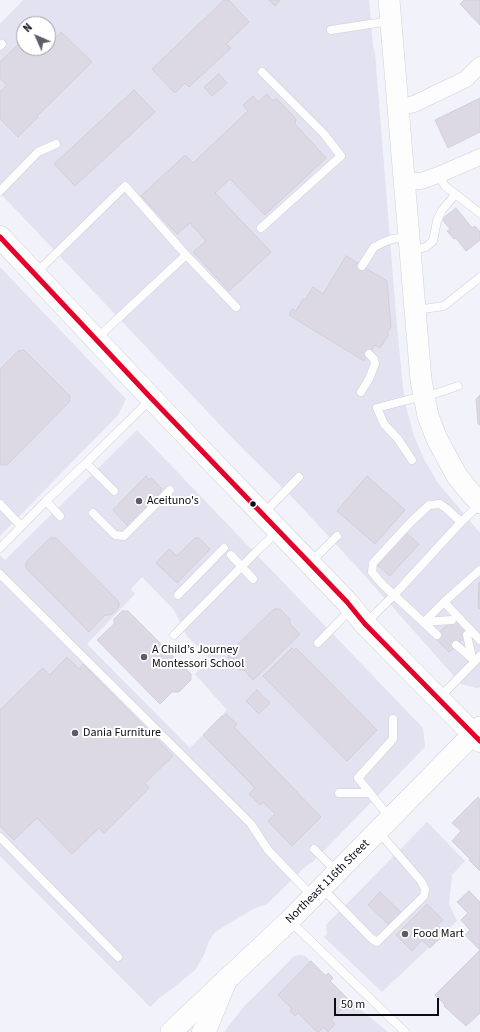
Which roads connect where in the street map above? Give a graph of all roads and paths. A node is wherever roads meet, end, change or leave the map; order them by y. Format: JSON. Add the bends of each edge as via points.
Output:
{"nodes":[{"id":1,"x":389,"y":0,"type":"edge"},
{"id":2,"x":391,"y":21,"type":"junction"},
{"id":3,"x":331,"y":30,"type":"dead end"},
{"id":4,"x":480,"y":65,"type":"edge"},
{"id":5,"x":262,"y":72,"type":"dead end"},
{"id":6,"x":398,"y":108,"type":"junction"},
{"id":7,"x":56,"y":144,"type":"dead end"},
{"id":8,"x":480,"y":158,"type":"edge"},
{"id":9,"x":438,"y":175,"type":"junction"},
{"id":10,"x":404,"y":181,"type":"junction"},
{"id":11,"x":0,"y":191,"type":"edge"},
{"id":12,"x":455,"y":195,"type":"junction"},
{"id":13,"x":480,"y":213,"type":"edge"},
{"id":14,"x":261,"y":228,"type":"dead end"},
{"id":15,"x":0,"y":237,"type":"edge"},
{"id":16,"x":410,"y":244,"type":"junction"},
{"id":17,"x":186,"y":255,"type":"junction"},
{"id":18,"x":362,"y":266,"type":"dead end"},
{"id":19,"x":34,"y":274,"type":"junction"},
{"id":20,"x":480,"y":277,"type":"edge"},
{"id":21,"x":236,"y":307,"type":"dead end"},
{"id":22,"x":415,"y":310,"type":"junction"},
{"id":23,"x":96,"y":339,"type":"junction"},
{"id":24,"x":368,"y":354,"type":"dead end"},
{"id":25,"x":458,"y":386,"type":"dead end"},
{"id":26,"x":361,"y":392,"type":"dead end"},
{"id":27,"x":424,"y":397,"type":"junction"},
{"id":28,"x":151,"y":398,"type":"junction"},
{"id":29,"x":412,"y":460,"type":"dead end"},
{"id":30,"x":86,"y":463,"type":"junction"},
{"id":31,"x":299,"y":477,"type":"dead end"},
{"id":32,"x":170,"y":490,"type":"dead end"},
{"id":33,"x":114,"y":492,"type":"dead end"},
{"id":34,"x":46,"y":501,"type":"junction"},
{"id":35,"x":0,"y":504,"type":"edge"},
{"id":36,"x":480,"y":504,"type":"edge"},
{"id":37,"x":92,"y":513,"type":"dead end"},
{"id":38,"x":262,"y":514,"type":"junction"},
{"id":39,"x":60,"y":516,"type":"dead end"},
{"id":40,"x":461,"y":522,"type":"junction"},
{"id":41,"x":21,"y":526,"type":"junction"},
{"id":42,"x":278,"y":531,"type":"junction"},
{"id":43,"x":338,"y":536,"type":"dead end"},
{"id":44,"x":0,"y":548,"type":"edge"},
{"id":45,"x":224,"y":548,"type":"dead end"},
{"id":46,"x":230,"y":555,"type":"dead end"},
{"id":47,"x":309,"y":564,"type":"junction"},
{"id":48,"x":242,"y":567,"type":"junction"},
{"id":49,"x":480,"y":570,"type":"edge"},
{"id":50,"x":0,"y":574,"type":"edge"},
{"id":51,"x":252,"y":578,"type":"dead end"},
{"id":52,"x":178,"y":595,"type":"dead end"},
{"id":53,"x":394,"y":595,"type":"junction"},
{"id":54,"x":444,"y":602,"type":"junction"},
{"id":55,"x":358,"y":616,"type":"junction"},
{"id":56,"x":424,"y":622,"type":"junction"},
{"id":57,"x":174,"y":635,"type":"dead end"},
{"id":58,"x":480,"y":640,"type":"edge"},
{"id":59,"x":318,"y":643,"type":"dead end"},
{"id":60,"x":476,"y":658,"type":"edge"},
{"id":61,"x":438,"y":698,"type":"junction"},
{"id":62,"x":393,"y":719,"type":"dead end"},
{"id":63,"x":478,"y":734,"type":"edge"},
{"id":64,"x":339,"y":793,"type":"dead end"},
{"id":65,"x":370,"y":793,"type":"junction"},
{"id":66,"x":384,"y":824,"type":"junction"},
{"id":67,"x":0,"y":837,"type":"edge"},
{"id":68,"x":314,"y":849,"type":"dead end"},
{"id":69,"x":337,"y":872,"type":"junction"},
{"id":70,"x":317,"y":892,"type":"junction"},
{"id":71,"x":290,"y":920,"type":"junction"},
{"id":72,"x":118,"y":957,"type":"dead end"},
{"id":73,"x":226,"y":980,"type":"junction"},
{"id":74,"x":171,"y":1032,"type":"edge"},
{"id":75,"x":203,"y":1032,"type":"edge"},
{"id":76,"x":405,"y":1032,"type":"edge"}],
"edges":[{"from":1,"to":2,"type":"street"},
{"from":2,"to":3,"type":"lane"},
{"from":2,"to":6,"type":"street"},
{"from":4,"to":6,"type":"street","via":[[466,79],[414,104]]},
{"from":5,"to":14,"type":"lane","via":[[324,134],[341,156]]},
{"from":6,"to":10,"type":"street"},
{"from":7,"to":11,"type":"lane","via":[[38,152]]},
{"from":8,"to":9,"type":"street"},
{"from":9,"to":10,"type":"street","via":[[421,181]]},
{"from":9,"to":12,"type":"lane"},
{"from":10,"to":16,"type":"street"},
{"from":12,"to":13,"type":"lane"},
{"from":12,"to":16,"type":"lane","via":[[436,221],[433,241],[426,247]]},
{"from":15,"to":19,"type":"main road"},
{"from":16,"to":18,"type":"lane","via":[[392,239],[384,242],[374,247]]},
{"from":16,"to":22,"type":"street"},
{"from":17,"to":19,"type":"lane","via":[[125,186]]},
{"from":17,"to":21,"type":"lane"},
{"from":17,"to":23,"type":"lane"},
{"from":19,"to":23,"type":"main road"},
{"from":20,"to":22,"type":"lane","via":[[444,306]]},
{"from":22,"to":27,"type":"street","via":[[420,380]]},
{"from":23,"to":28,"type":"main road"},
{"from":24,"to":26,"type":"lane","via":[[374,358],[375,364]]},
{"from":25,"to":27,"type":"lane"},
{"from":27,"to":29,"type":"lane","via":[[377,408],[384,424]]},
{"from":27,"to":36,"type":"street","via":[[434,433],[445,455],[457,476]]},
{"from":28,"to":30,"type":"lane"},
{"from":28,"to":38,"type":"main road"},
{"from":30,"to":33,"type":"lane"},
{"from":30,"to":34,"type":"lane"},
{"from":31,"to":38,"type":"lane"},
{"from":32,"to":37,"type":"lane","via":[[124,536],[115,535]]},
{"from":34,"to":39,"type":"lane"},
{"from":34,"to":41,"type":"lane"},
{"from":35,"to":41,"type":"lane"},
{"from":36,"to":40,"type":"lane"},
{"from":38,"to":42,"type":"main road"},
{"from":40,"to":53,"type":"lane"},
{"from":40,"to":53,"type":"lane","via":[[440,504],[429,505],[404,529],[373,563],[372,572]]},
{"from":41,"to":44,"type":"lane"},
{"from":42,"to":47,"type":"main road"},
{"from":42,"to":48,"type":"lane"},
{"from":43,"to":47,"type":"lane"},
{"from":45,"to":52,"type":"lane"},
{"from":46,"to":48,"type":"lane"},
{"from":47,"to":55,"type":"main road"},
{"from":48,"to":51,"type":"lane"},
{"from":48,"to":57,"type":"lane"},
{"from":49,"to":54,"type":"lane"},
{"from":50,"to":70,"type":"lane","via":[[251,824],[268,850]]},
{"from":53,"to":55,"type":"lane"},
{"from":53,"to":56,"type":"lane"},
{"from":54,"to":56,"type":"lane"},
{"from":54,"to":58,"type":"lane"},
{"from":55,"to":59,"type":"lane"},
{"from":55,"to":61,"type":"main road"},
{"from":56,"to":56,"type":"lane","via":[[445,627]]},
{"from":60,"to":60,"type":"lane","via":[[459,642]]},
{"from":60,"to":61,"type":"lane"},
{"from":61,"to":63,"type":"main road"},
{"from":62,"to":65,"type":"lane","via":[[393,739],[358,778]]},
{"from":63,"to":66,"type":"street","name":"Northeast 116th Street"},
{"from":64,"to":65,"type":"lane"},
{"from":65,"to":66,"type":"lane"},
{"from":66,"to":69,"type":"street","name":"Northeast 116th Street"},
{"from":66,"to":70,"type":"lane","via":[[387,843],[421,881],[425,889],[424,896],[377,942]]},
{"from":67,"to":72,"type":"lane"},
{"from":68,"to":69,"type":"lane"},
{"from":69,"to":70,"type":"street","name":"Northeast 116th Street"},
{"from":70,"to":71,"type":"street","name":"Northeast 116th Street"},
{"from":71,"to":73,"type":"street","name":"Northeast 116th Street"},
{"from":71,"to":76,"type":"lane"},
{"from":73,"to":74,"type":"street","name":"Northeast 116th Street"},
{"from":73,"to":75,"type":"main road"}]}
